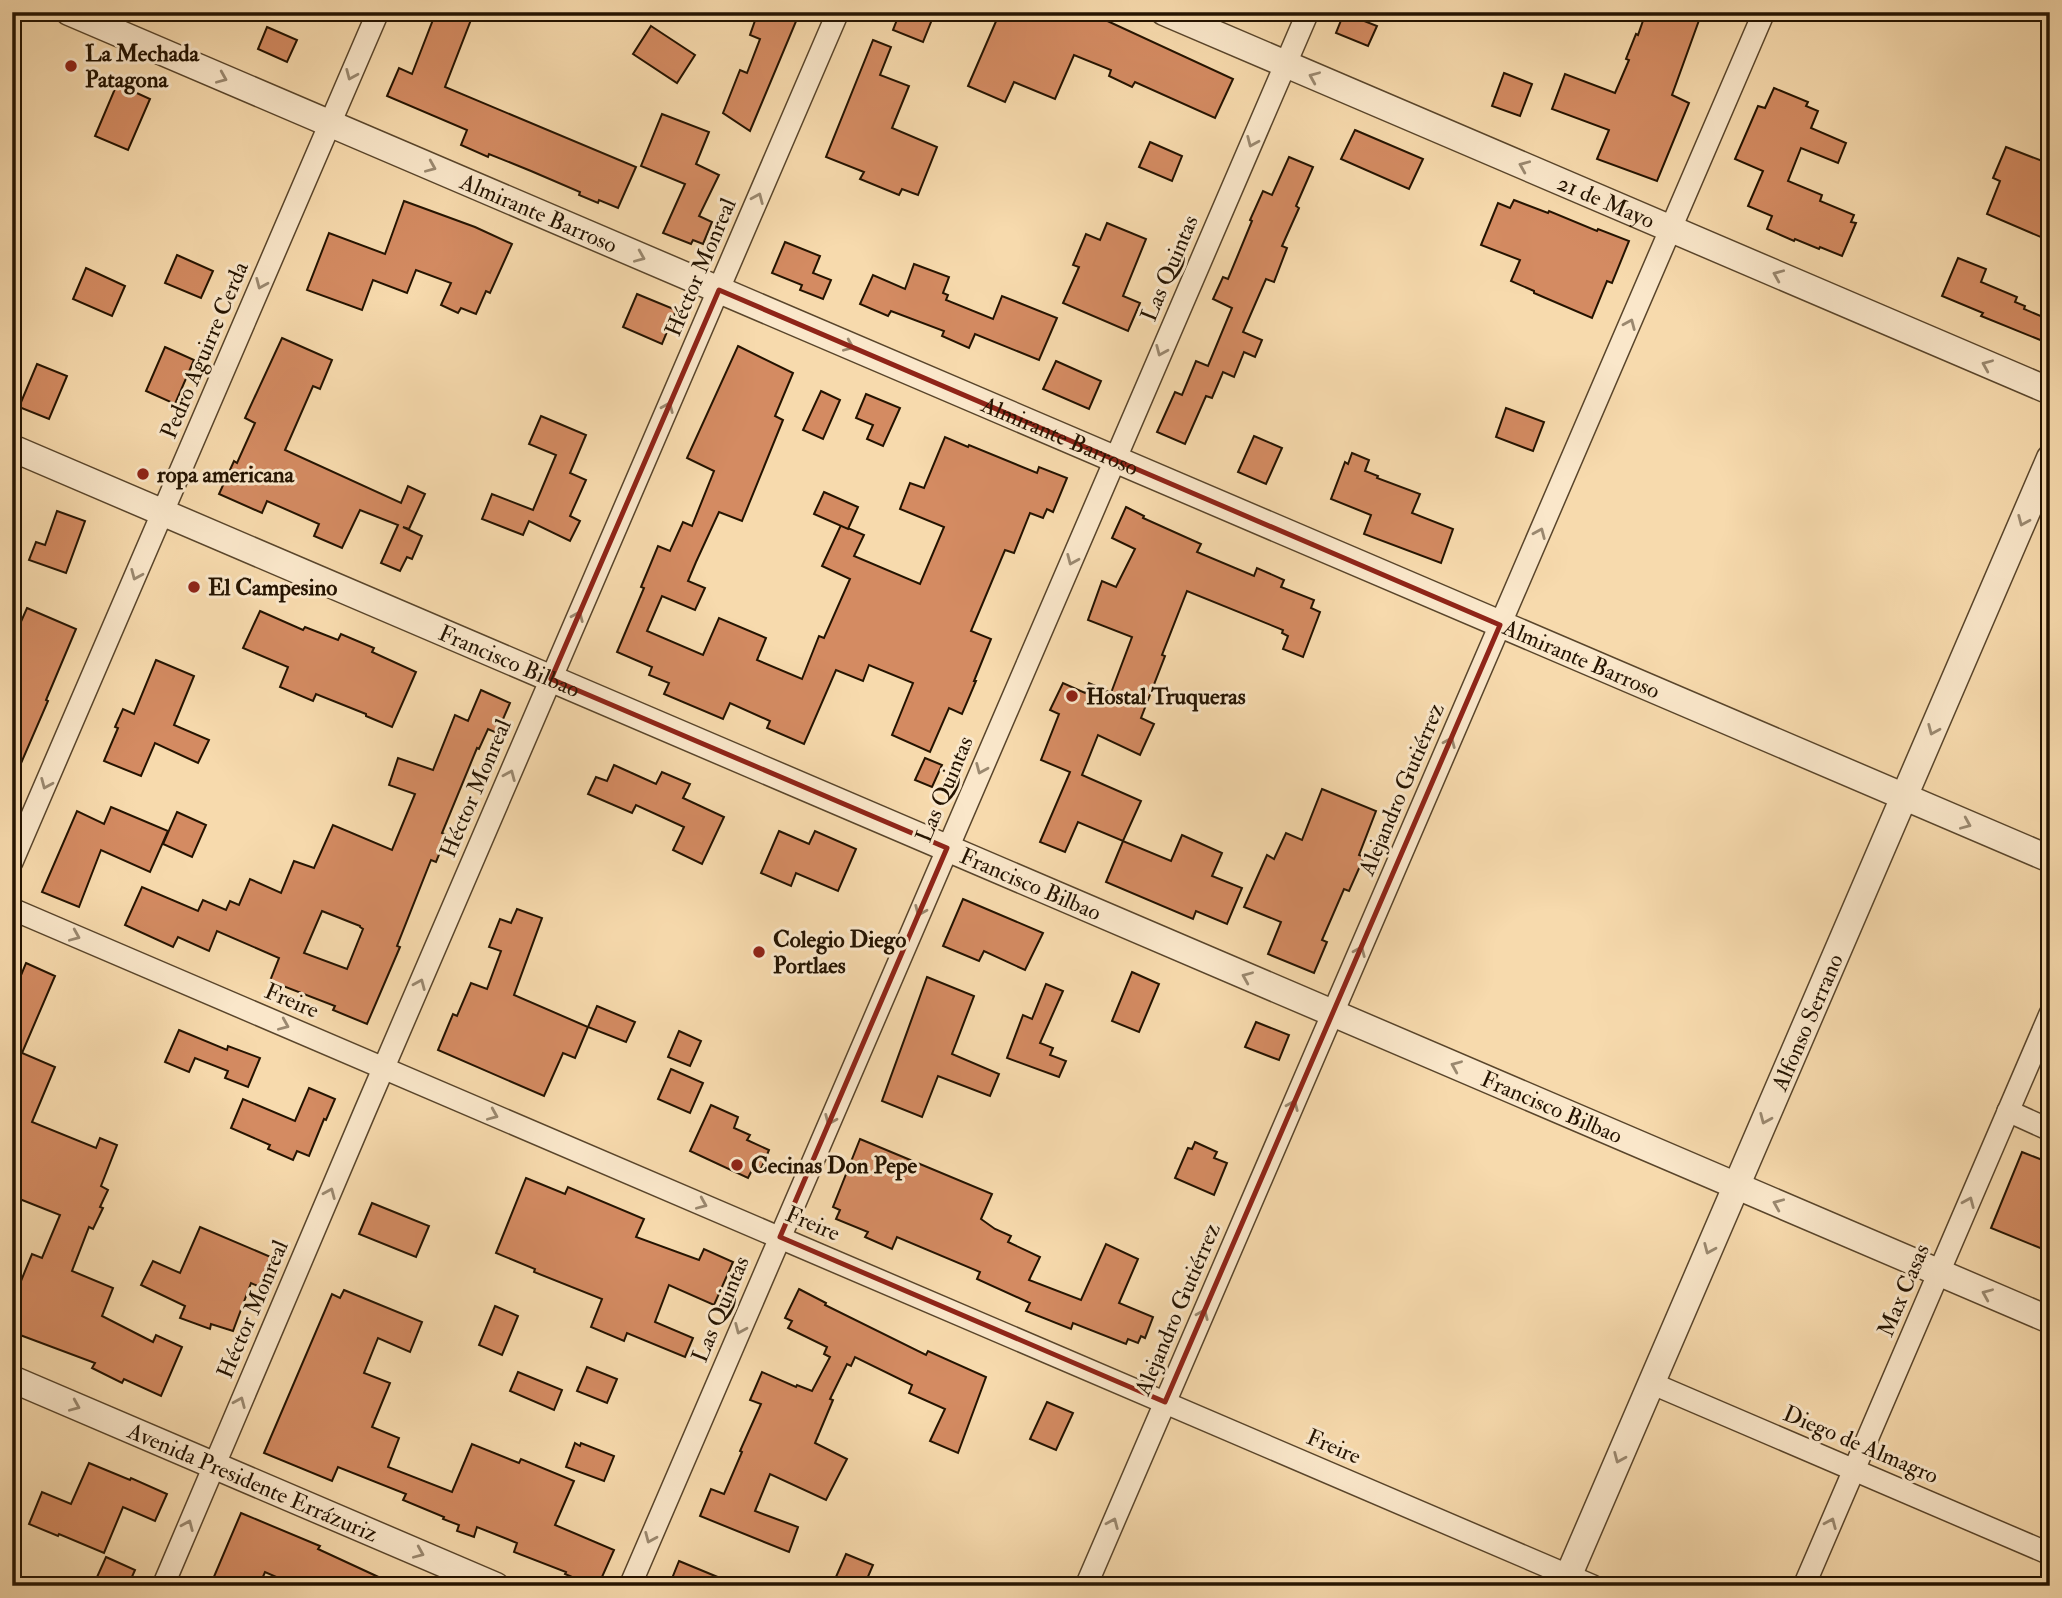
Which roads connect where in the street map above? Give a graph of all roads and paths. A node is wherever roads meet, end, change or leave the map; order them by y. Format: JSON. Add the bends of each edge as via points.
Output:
{"nodes":[{"id":1,"x":69,"y":12,"type":"edge"},
{"id":2,"x":378,"y":12,"type":"edge"},
{"id":3,"x":838,"y":12,"type":"edge"},
{"id":4,"x":1164,"y":12,"type":"edge"},
{"id":5,"x":1308,"y":12,"type":"edge"},
{"id":6,"x":1764,"y":12,"type":"edge"},
{"id":7,"x":1285,"y":64,"type":"junction"},
{"id":8,"x":330,"y":124,"type":"junction"},
{"id":9,"x":1671,"y":229,"type":"junction"},
{"id":10,"x":719,"y":290,"type":"junction"},
{"id":11,"x":2050,"y":391,"type":"edge"},
{"id":12,"x":12,"y":448,"type":"edge"},
{"id":13,"x":2050,"y":458,"type":"edge"},
{"id":14,"x":1115,"y":460,"type":"junction"},
{"id":15,"x":163,"y":513,"type":"junction"},
{"id":16,"x":1500,"y":625,"type":"junction"},
{"id":17,"x":551,"y":679,"type":"junction"},
{"id":18,"x":1904,"y":797,"type":"junction"},
{"id":19,"x":947,"y":848,"type":"junction"},
{"id":20,"x":2050,"y":859,"type":"edge"},
{"id":21,"x":12,"y":862,"type":"edge"},
{"id":22,"x":12,"y":909,"type":"edge"},
{"id":23,"x":1333,"y":1013,"type":"junction"},
{"id":24,"x":2050,"y":1014,"type":"edge"},
{"id":25,"x":384,"y":1068,"type":"junction"},
{"id":26,"x":2008,"y":1111,"type":"junction"},
{"id":27,"x":2050,"y":1130,"type":"edge"},
{"id":28,"x":1736,"y":1186,"type":"junction"},
{"id":29,"x":780,"y":1237,"type":"junction"},
{"id":30,"x":1938,"y":1273,"type":"junction"},
{"id":31,"x":2050,"y":1320,"type":"edge"},
{"id":32,"x":12,"y":1379,"type":"edge"},
{"id":33,"x":1651,"y":1383,"type":"junction"},
{"id":34,"x":1165,"y":1402,"type":"junction"},
{"id":35,"x":214,"y":1465,"type":"junction"},
{"id":36,"x":1854,"y":1470,"type":"junction"},
{"id":37,"x":2050,"y":1554,"type":"edge"},
{"id":38,"x":1572,"y":1582,"type":"edge"},
{"id":39,"x":163,"y":1586,"type":"edge"},
{"id":40,"x":496,"y":1586,"type":"edge"},
{"id":41,"x":630,"y":1586,"type":"edge"},
{"id":42,"x":1086,"y":1586,"type":"edge"},
{"id":43,"x":1593,"y":1586,"type":"edge"},
{"id":44,"x":1804,"y":1586,"type":"edge"}],
"edges":[{"from":1,"to":8,"type":"street","name":"Almirante Barroso","one_way":true},
{"from":2,"to":8,"type":"street","name":"Pedro Aguirre Cerda","one_way":true},
{"from":10,"to":3,"type":"street","name":"Héctor Monreal","one_way":true},
{"from":4,"to":7,"type":"street","name":"21 de Mayo"},
{"from":5,"to":7,"type":"street","name":"Las Quintas"},
{"from":6,"to":9,"type":"street","name":"Alejandro Gutiérrez"},
{"from":9,"to":7,"type":"street","name":"21 de Mayo","one_way":true},
{"from":7,"to":14,"type":"street","name":"Las Quintas","one_way":true},
{"from":8,"to":10,"type":"street","name":"Almirante Barroso","one_way":true},
{"from":8,"to":15,"type":"street","name":"Pedro Aguirre Cerda","one_way":true},
{"from":11,"to":9,"type":"street","name":"21 de Mayo","one_way":true},
{"from":16,"to":9,"type":"street","name":"Alejandro Gutiérrez","one_way":true},
{"from":10,"to":14,"type":"street","name":"Almirante Barroso","one_way":true},
{"from":17,"to":10,"type":"street","name":"Héctor Monreal","one_way":true},
{"from":12,"to":15,"type":"street","name":"Francisco Bilbao"},
{"from":13,"to":18,"type":"street","name":"Alfonso Serrano","one_way":true},
{"from":14,"to":16,"type":"street","name":"Almirante Barroso"},
{"from":14,"to":19,"type":"street","name":"Las Quintas","one_way":true},
{"from":15,"to":17,"type":"street","name":"Francisco Bilbao"},
{"from":15,"to":21,"type":"street","name":"Pedro Aguirre Cerda","one_way":true},
{"from":16,"to":18,"type":"street","name":"Almirante Barroso"},
{"from":23,"to":16,"type":"street","name":"Alejandro Gutiérrez","one_way":true},
{"from":17,"to":19,"type":"street","name":"Francisco Bilbao"},
{"from":25,"to":17,"type":"street","name":"Héctor Monreal","one_way":true},
{"from":18,"to":20,"type":"street","name":"Almirante Barroso","one_way":true},
{"from":18,"to":28,"type":"street","name":"Alfonso Serrano","one_way":true},
{"from":23,"to":19,"type":"street","name":"Francisco Bilbao","one_way":true},
{"from":19,"to":29,"type":"street","name":"Las Quintas","one_way":true},
{"from":22,"to":25,"type":"street","name":"Freire","one_way":true},
{"from":28,"to":23,"type":"street","name":"Francisco Bilbao","one_way":true},
{"from":34,"to":23,"type":"street","name":"Alejandro Gutiérrez","one_way":true},
{"from":24,"to":26,"type":"street","name":"Max Casas"},
{"from":25,"to":29,"type":"street","name":"Freire","one_way":true},
{"from":35,"to":25,"type":"street","name":"Héctor Monreal","one_way":true},
{"from":26,"to":27,"type":"street"},
{"from":30,"to":26,"type":"street","name":"Max Casas","one_way":true},
{"from":30,"to":28,"type":"street","name":"Francisco Bilbao","one_way":true},
{"from":28,"to":33,"type":"street","name":"Alfonso Serrano","one_way":true},
{"from":29,"to":34,"type":"street","name":"Freire"},
{"from":29,"to":41,"type":"street","name":"Las Quintas","one_way":true},
{"from":31,"to":30,"type":"street","name":"Francisco Bilbao","one_way":true},
{"from":30,"to":36,"type":"street","name":"Max Casas"},
{"from":32,"to":35,"type":"street","name":"Avenida Presidente Errázuriz","one_way":true},
{"from":33,"to":36,"type":"street","name":"Diego de Almagro"},
{"from":33,"to":38,"type":"street","name":"Alfonso Serrano","one_way":true},
{"from":34,"to":38,"type":"street","name":"Freire"},
{"from":42,"to":34,"type":"street","name":"Alejandro Gutiérrez","one_way":true},
{"from":39,"to":35,"type":"street","name":"Héctor Monreal","one_way":true},
{"from":35,"to":40,"type":"street","name":"Avenida Presidente Errázuriz","one_way":true},
{"from":36,"to":37,"type":"street","name":"Diego de Almagro"},
{"from":44,"to":36,"type":"street","name":"Max Casas","one_way":true},
{"from":38,"to":43,"type":"street","name":"Freire"}]}
